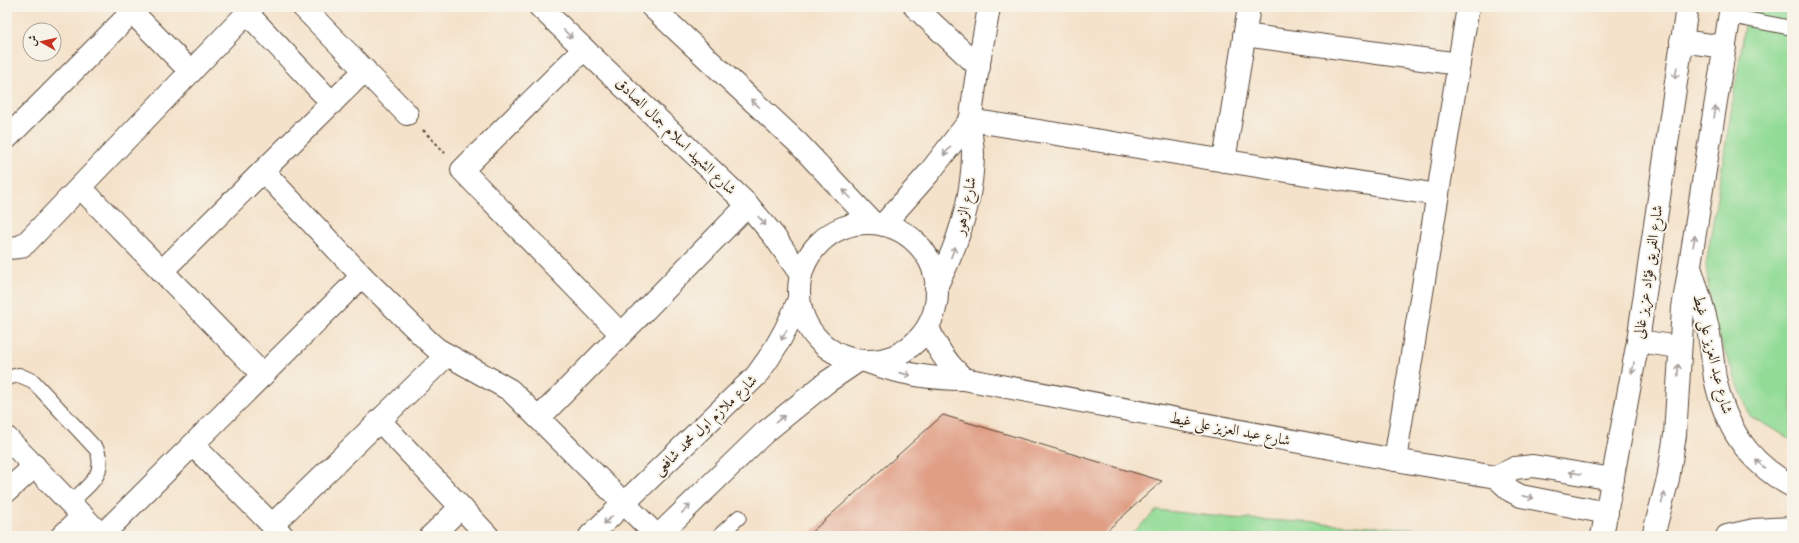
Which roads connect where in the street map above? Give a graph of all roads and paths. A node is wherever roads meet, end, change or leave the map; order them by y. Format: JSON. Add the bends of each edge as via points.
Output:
{"nodes":[{"id":1,"x":303,"y":7,"type":"edge"},
{"id":2,"x":540,"y":7,"type":"edge"},
{"id":3,"x":652,"y":7,"type":"edge"},
{"id":4,"x":914,"y":7,"type":"edge"},
{"id":5,"x":989,"y":7,"type":"edge"},
{"id":6,"x":1249,"y":7,"type":"edge"},
{"id":7,"x":1468,"y":7,"type":"edge"},
{"id":8,"x":1687,"y":7,"type":"edge"},
{"id":9,"x":132,"y":9,"type":"edge"},
{"id":10,"x":250,"y":10,"type":"edge"},
{"id":11,"x":1730,"y":12,"type":"edge"},
{"id":12,"x":1792,"y":28,"type":"edge"},
{"id":13,"x":1244,"y":34,"type":"junction"},
{"id":14,"x":1681,"y":41,"type":"junction"},
{"id":15,"x":1725,"y":48,"type":"junction"},
{"id":16,"x":584,"y":49,"type":"junction"},
{"id":17,"x":1459,"y":64,"type":"junction"},
{"id":18,"x":979,"y":67,"type":"junction"},
{"id":19,"x":365,"y":70,"type":"junction"},
{"id":20,"x":191,"y":72,"type":"junction"},
{"id":21,"x":332,"y":103,"type":"junction"},
{"id":22,"x":407,"y":114,"type":"joint"},
{"id":23,"x":970,"y":120,"type":"junction"},
{"id":24,"x":7,"y":138,"type":"edge"},
{"id":25,"x":1224,"y":161,"type":"junction"},
{"id":26,"x":462,"y":170,"type":"junction"},
{"id":27,"x":263,"y":171,"type":"junction"},
{"id":28,"x":80,"y":187,"type":"junction"},
{"id":29,"x":1438,"y":195,"type":"junction"},
{"id":30,"x":748,"y":205,"type":"junction"},
{"id":31,"x":878,"y":224,"type":"junction"},
{"id":32,"x":7,"y":248,"type":"edge"},
{"id":33,"x":1690,"y":267,"type":"junction"},
{"id":34,"x":162,"y":271,"type":"junction"},
{"id":35,"x":801,"y":275,"type":"junction"},
{"id":36,"x":362,"y":276,"type":"junction"},
{"id":37,"x":936,"y":286,"type":"junction"},
{"id":38,"x":799,"y":299,"type":"junction"},
{"id":39,"x":928,"y":327,"type":"junction"},
{"id":40,"x":621,"y":334,"type":"junction"},
{"id":41,"x":1638,"y":341,"type":"junction"},
{"id":42,"x":1679,"y":347,"type":"junction"},
{"id":43,"x":447,"y":355,"type":"junction"},
{"id":44,"x":863,"y":361,"type":"junction"},
{"id":45,"x":263,"y":375,"type":"junction"},
{"id":46,"x":7,"y":378,"type":"edge"},
{"id":47,"x":964,"y":379,"type":"junction"},
{"id":48,"x":538,"y":418,"type":"junction"},
{"id":49,"x":379,"y":420,"type":"junction"},
{"id":50,"x":7,"y":438,"type":"edge"},
{"id":51,"x":193,"y":445,"type":"junction"},
{"id":52,"x":1395,"y":460,"type":"junction"},
{"id":53,"x":35,"y":466,"type":"junction"},
{"id":54,"x":1496,"y":477,"type":"junction"},
{"id":55,"x":1613,"y":479,"type":"junction"},
{"id":56,"x":1792,"y":486,"type":"edge"},
{"id":57,"x":7,"y":492,"type":"edge"},
{"id":58,"x":624,"y":504,"type":"junction"},
{"id":59,"x":461,"y":507,"type":"junction"},
{"id":60,"x":77,"y":510,"type":"junction"},
{"id":61,"x":1607,"y":513,"type":"junction"},
{"id":62,"x":738,"y":517,"type":"dead end"},
{"id":63,"x":1792,"y":528,"type":"edge"},
{"id":64,"x":277,"y":531,"type":"edge"},
{"id":65,"x":62,"y":536,"type":"edge"},
{"id":66,"x":102,"y":536,"type":"edge"},
{"id":67,"x":431,"y":536,"type":"edge"},
{"id":68,"x":488,"y":536,"type":"edge"},
{"id":69,"x":590,"y":536,"type":"edge"},
{"id":70,"x":658,"y":536,"type":"edge"},
{"id":71,"x":719,"y":536,"type":"edge"},
{"id":72,"x":1602,"y":536,"type":"edge"},
{"id":73,"x":1652,"y":536,"type":"edge"},
{"id":74,"x":1727,"y":536,"type":"edge"}],
"edges":[{"from":1,"to":19,"type":"street"},
{"from":2,"to":16,"type":"street","name":"شارع الشهيد اسلام جمال الصادق","one_way":true},
{"from":31,"to":3,"type":"street","one_way":true,"via":[[798,143]]},
{"from":4,"to":18,"type":"street"},
{"from":5,"to":18,"type":"street","name":"شارع الزهور"},
{"from":6,"to":13,"type":"street"},
{"from":7,"to":17,"type":"street"},
{"from":8,"to":14,"type":"street","name":"شارع الفريق فؤاد عزيز غالى"},
{"from":9,"to":20,"type":"street"},
{"from":9,"to":24,"type":"street"},
{"from":10,"to":20,"type":"street"},
{"from":10,"to":21,"type":"street"},
{"from":11,"to":12,"type":"lane"},
{"from":11,"to":15,"type":"street"},
{"from":13,"to":17,"type":"street"},
{"from":13,"to":25,"type":"street"},
{"from":14,"to":15,"type":"street"},
{"from":14,"to":41,"type":"street","name":"شارع الفريق فؤاد عزيز غالى","one_way":true},
{"from":33,"to":15,"type":"street","one_way":true},
{"from":16,"to":26,"type":"street"},
{"from":16,"to":30,"type":"street","name":"شارع الشهيد اسلام جمال الصادق"},
{"from":17,"to":29,"type":"street"},
{"from":18,"to":23,"type":"street","name":"شارع الزهور"},
{"from":19,"to":21,"type":"street"},
{"from":19,"to":22,"type":"street"},
{"from":20,"to":28,"type":"street"},
{"from":21,"to":27,"type":"street"},
{"from":22,"to":26,"type":"path"},
{"from":23,"to":25,"type":"street"},
{"from":23,"to":31,"type":"street","name":"شارع الزهور","one_way":true,"via":[[929,173]]},
{"from":37,"to":23,"type":"street","name":"شارع الزهور","one_way":true,"via":[[955,248],[971,188],[973,154]]},
{"from":25,"to":29,"type":"street"},
{"from":26,"to":40,"type":"street"},
{"from":27,"to":34,"type":"street"},
{"from":27,"to":36,"type":"street"},
{"from":28,"to":32,"type":"street","via":[[26,243],[20,247]]},
{"from":28,"to":34,"type":"street"},
{"from":29,"to":52,"type":"street"},
{"from":30,"to":35,"type":"street","name":"شارع الشهيد اسلام جمال الصادق","one_way":true,"via":[[774,236]]},
{"from":30,"to":40,"type":"street"},
{"from":31,"to":35,"type":"street","via":[[854,225],[836,231],[820,242],[808,257]]},
{"from":31,"to":37,"type":"street","via":[[897,230],[920,247],[934,272]]},
{"from":33,"to":42,"type":"street"},
{"from":56,"to":33,"type":"street","name":"شارع عبد العزيز على غيط","one_way":true,"via":[[1775,477],[1752,457],[1734,433],[1722,406],[1706,320]]},
{"from":34,"to":45,"type":"street"},
{"from":35,"to":38,"type":"street"},
{"from":36,"to":43,"type":"street","via":[[429,342]]},
{"from":36,"to":45,"type":"street"},
{"from":37,"to":39,"type":"street","via":[[936,301]]},
{"from":38,"to":44,"type":"street","via":[[803,317],[824,347],[840,356]]},
{"from":38,"to":58,"type":"street","name":"شارع ملازم اول محمد شافعى","one_way":true,"via":[[789,326],[756,376]]},
{"from":39,"to":44,"type":"street","via":[[902,352],[886,360]]},
{"from":39,"to":47,"type":"street","via":[[942,356]]},
{"from":40,"to":48,"type":"street"},
{"from":41,"to":42,"type":"street"},
{"from":41,"to":55,"type":"street","name":"شارع الفريق فؤاد عزيز غالى","one_way":true},
{"from":73,"to":42,"type":"street","one_way":true,"via":[[1668,479],[1675,435]]},
{"from":43,"to":48,"type":"street","via":[[502,384]]},
{"from":43,"to":49,"type":"street"},
{"from":44,"to":47,"type":"street","name":"شارع عبد العزيز على غيط","one_way":true,"via":[[918,376]]},
{"from":70,"to":44,"type":"street","one_way":true,"via":[[764,432],[827,382]]},
{"from":45,"to":51,"type":"street"},
{"from":46,"to":60,"type":"lane","via":[[19,375],[33,381],[97,450],[101,464],[98,476]]},
{"from":47,"to":52,"type":"street","name":"شارع عبد العزيز على غيط"},
{"from":48,"to":58,"type":"street"},
{"from":49,"to":59,"type":"street"},
{"from":49,"to":64,"type":"street"},
{"from":50,"to":53,"type":"street"},
{"from":51,"to":64,"type":"street"},
{"from":51,"to":66,"type":"street"},
{"from":52,"to":54,"type":"street","name":"شارع عبد العزيز على غيط"},
{"from":53,"to":57,"type":"street"},
{"from":53,"to":60,"type":"street"},
{"from":55,"to":54,"type":"street","one_way":true,"via":[[1533,466],[1515,468]]},
{"from":54,"to":61,"type":"street","one_way":true,"via":[[1521,496]]},
{"from":55,"to":61,"type":"street","name":"شارع الفريق فؤاد عزيز غالى"},
{"from":58,"to":69,"type":"street","name":"شارع ملازم اول محمد شافعى","one_way":true},
{"from":58,"to":70,"type":"street"},
{"from":59,"to":67,"type":"street"},
{"from":59,"to":68,"type":"street"},
{"from":60,"to":65,"type":"street"},
{"from":60,"to":66,"type":"street"},
{"from":61,"to":72,"type":"street","name":"شارع الفريق فؤاد عزيز غالى"},
{"from":62,"to":71,"type":"lane"},
{"from":63,"to":74,"type":"street","via":[[1754,530]]}]}
